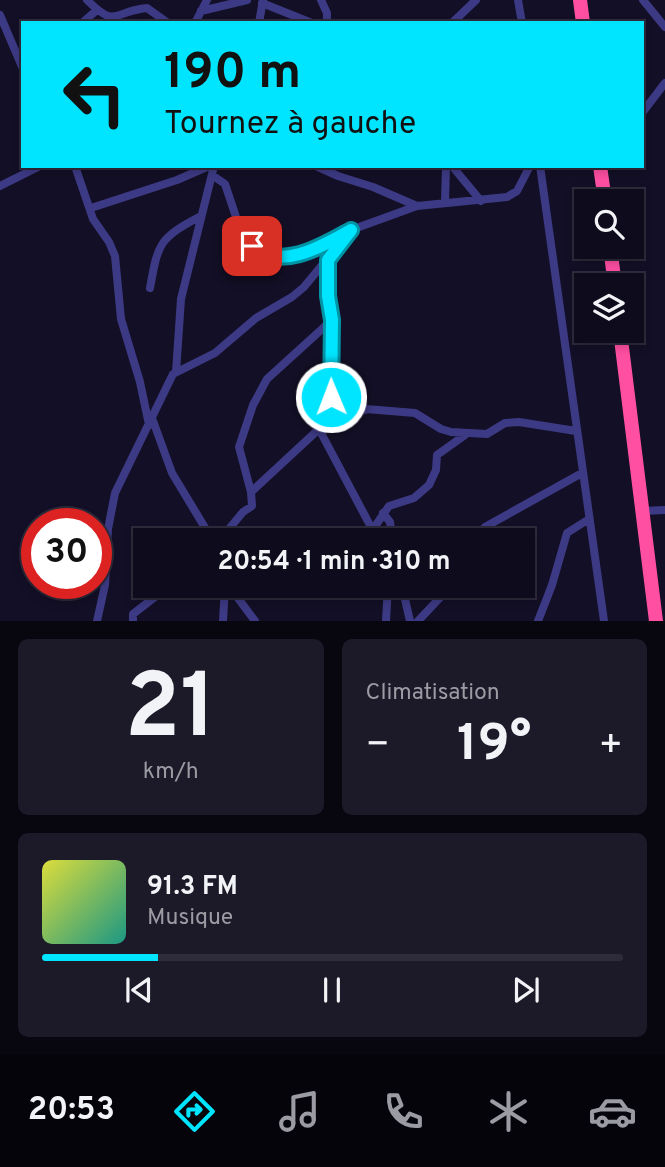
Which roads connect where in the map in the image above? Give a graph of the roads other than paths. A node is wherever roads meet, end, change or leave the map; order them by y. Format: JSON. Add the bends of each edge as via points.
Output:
{"nodes":[{"id":1,"x":87,"y":0,"type":"edge"},
{"id":2,"x":207,"y":0,"type":"edge"},
{"id":3,"x":247,"y":0,"type":"edge"},
{"id":4,"x":321,"y":0,"type":"edge"},
{"id":5,"x":476,"y":0,"type":"edge"},
{"id":6,"x":518,"y":0,"type":"edge"},
{"id":7,"x":580,"y":0,"type":"edge"},
{"id":8,"x":643,"y":0,"type":"edge"},
{"id":9,"x":263,"y":1,"type":"edge"},
{"id":10,"x":97,"y":10,"type":"junction"},
{"id":11,"x":201,"y":11,"type":"junction"},
{"id":12,"x":0,"y":15,"type":"edge"},
{"id":13,"x":521,"y":18,"type":"edge"},
{"id":14,"x":84,"y":21,"type":"edge"},
{"id":15,"x":165,"y":21,"type":"edge"},
{"id":16,"x":196,"y":21,"type":"edge"},
{"id":17,"x":259,"y":21,"type":"edge"},
{"id":18,"x":308,"y":21,"type":"edge"},
{"id":19,"x":327,"y":21,"type":"edge"},
{"id":20,"x":456,"y":21,"type":"edge"},
{"id":21,"x":583,"y":21,"type":"edge"},
{"id":22,"x":665,"y":27,"type":"edge"},
{"id":23,"x":21,"y":64,"type":"edge"},
{"id":24,"x":665,"y":83,"type":"edge"},
{"id":25,"x":644,"y":110,"type":"edge"},
{"id":26,"x":36,"y":168,"type":"edge"},
{"id":27,"x":76,"y":168,"type":"edge"},
{"id":28,"x":320,"y":168,"type":"edge"},
{"id":29,"x":446,"y":168,"type":"edge"},
{"id":30,"x":455,"y":168,"type":"edge"},
{"id":31,"x":529,"y":168,"type":"edge"},
{"id":32,"x":541,"y":168,"type":"edge"},
{"id":33,"x":600,"y":168,"type":"edge"},
{"id":34,"x":212,"y":169,"type":"edge"},
{"id":35,"x":0,"y":186,"type":"edge"},
{"id":36,"x":603,"y":189,"type":"edge"},
{"id":37,"x":481,"y":201,"type":"junction"},
{"id":38,"x":445,"y":202,"type":"junction"},
{"id":39,"x":416,"y":206,"type":"junction"},
{"id":40,"x":91,"y":208,"type":"junction"},
{"id":41,"x":201,"y":216,"type":"junction"},
{"id":42,"x":351,"y":230,"type":"junction"},
{"id":43,"x":328,"y":260,"type":"junction"},
{"id":44,"x":150,"y":288,"type":"dead end"},
{"id":45,"x":332,"y":320,"type":"junction"},
{"id":46,"x":621,"y":343,"type":"edge"},
{"id":47,"x":176,"y":372,"type":"junction"},
{"id":48,"x":331,"y":397,"type":"junction"},
{"id":49,"x":366,"y":409,"type":"junction"},
{"id":50,"x":327,"y":420,"type":"junction"},
{"id":51,"x":150,"y":421,"type":"junction"},
{"id":52,"x":319,"y":429,"type":"junction"},
{"id":53,"x":576,"y":431,"type":"junction"},
{"id":54,"x":467,"y":433,"type":"junction"},
{"id":55,"x":582,"y":473,"type":"junction"},
{"id":56,"x":251,"y":492,"type":"junction"},
{"id":57,"x":665,"y":510,"type":"edge"},
{"id":58,"x":642,"y":511,"type":"junction"},
{"id":59,"x":383,"y":513,"type":"junction"},
{"id":60,"x":589,"y":519,"type":"junction"},
{"id":61,"x":205,"y":528,"type":"edge"},
{"id":62,"x":230,"y":528,"type":"edge"},
{"id":63,"x":371,"y":528,"type":"edge"},
{"id":64,"x":373,"y":528,"type":"edge"},
{"id":65,"x":391,"y":528,"type":"edge"},
{"id":66,"x":484,"y":528,"type":"edge"},
{"id":67,"x":153,"y":598,"type":"edge"},
{"id":68,"x":226,"y":598,"type":"edge"},
{"id":69,"x":237,"y":598,"type":"edge"},
{"id":70,"x":387,"y":598,"type":"edge"},
{"id":71,"x":407,"y":598,"type":"edge"},
{"id":72,"x":439,"y":598,"type":"edge"},
{"id":73,"x":416,"y":620,"type":"edge"},
{"id":74,"x":97,"y":621,"type":"edge"},
{"id":75,"x":133,"y":621,"type":"edge"},
{"id":76,"x":223,"y":621,"type":"edge"},
{"id":77,"x":255,"y":621,"type":"edge"},
{"id":78,"x":386,"y":621,"type":"edge"},
{"id":79,"x":538,"y":621,"type":"edge"},
{"id":80,"x":604,"y":621,"type":"edge"},
{"id":81,"x":656,"y":621,"type":"edge"}],
"edges":[{"from":1,"to":10,"type":"street"},
{"from":2,"to":11,"type":"street"},
{"from":3,"to":11,"type":"street"},
{"from":4,"to":19,"type":"street"},
{"from":5,"to":20,"type":"street"},
{"from":6,"to":13,"type":"street"},
{"from":7,"to":21,"type":"highway"},
{"from":8,"to":22,"type":"street"},
{"from":9,"to":17,"type":"street"},
{"from":9,"to":18,"type":"street"},
{"from":10,"to":14,"type":"street"},
{"from":10,"to":15,"type":"street","via":[[113,18],[147,8]]},
{"from":11,"to":16,"type":"street"},
{"from":12,"to":23,"type":"street"},
{"from":24,"to":25,"type":"street"},
{"from":26,"to":35,"type":"street"},
{"from":27,"to":40,"type":"street"},
{"from":28,"to":39,"type":"street"},
{"from":29,"to":38,"type":"street"},
{"from":30,"to":37,"type":"street"},
{"from":31,"to":37,"type":"street","via":[[517,191]]},
{"from":32,"to":53,"type":"street"},
{"from":33,"to":36,"type":"highway"},
{"from":34,"to":40,"type":"street"},
{"from":34,"to":41,"type":"street"},
{"from":34,"to":42,"type":"street","via":[[225,184],[248,240],[264,255],[290,257]]},
{"from":37,"to":38,"type":"street"},
{"from":38,"to":39,"type":"street"},
{"from":39,"to":42,"type":"street"},
{"from":40,"to":51,"type":"street","via":[[115,256],[121,320]]},
{"from":41,"to":44,"type":"street","via":[[165,239]]},
{"from":41,"to":47,"type":"street","via":[[181,299]]},
{"from":42,"to":43,"type":"street"},
{"from":43,"to":45,"type":"street"},
{"from":43,"to":47,"type":"street","via":[[304,287],[256,318],[225,347]]},
{"from":45,"to":48,"type":"street"},
{"from":45,"to":56,"type":"street","via":[[261,387],[239,447]]},
{"from":46,"to":58,"type":"highway"},
{"from":47,"to":51,"type":"street"},
{"from":48,"to":49,"type":"street"},
{"from":48,"to":50,"type":"street"},
{"from":49,"to":50,"type":"street"},
{"from":49,"to":54,"type":"street","via":[[407,411],[440,429]]},
{"from":50,"to":52,"type":"street"},
{"from":51,"to":61,"type":"street","via":[[172,473]]},
{"from":51,"to":74,"type":"street","via":[[111,506]]},
{"from":52,"to":56,"type":"street"},
{"from":52,"to":63,"type":"street"},
{"from":53,"to":54,"type":"street","via":[[519,422],[505,423],[487,434]]},
{"from":53,"to":55,"type":"street"},
{"from":54,"to":59,"type":"street","via":[[437,455],[436,470],[424,490]]},
{"from":55,"to":60,"type":"street"},
{"from":55,"to":66,"type":"street"},
{"from":56,"to":62,"type":"street","via":[[251,508]]},
{"from":57,"to":58,"type":"street"},
{"from":58,"to":81,"type":"highway"},
{"from":59,"to":64,"type":"street"},
{"from":59,"to":65,"type":"street"},
{"from":60,"to":79,"type":"street","via":[[567,533]]},
{"from":60,"to":80,"type":"street"},
{"from":67,"to":75,"type":"street","via":[[133,614]]},
{"from":68,"to":76,"type":"street"},
{"from":69,"to":77,"type":"street"},
{"from":70,"to":78,"type":"street"},
{"from":71,"to":73,"type":"street"},
{"from":72,"to":73,"type":"street"}]}
